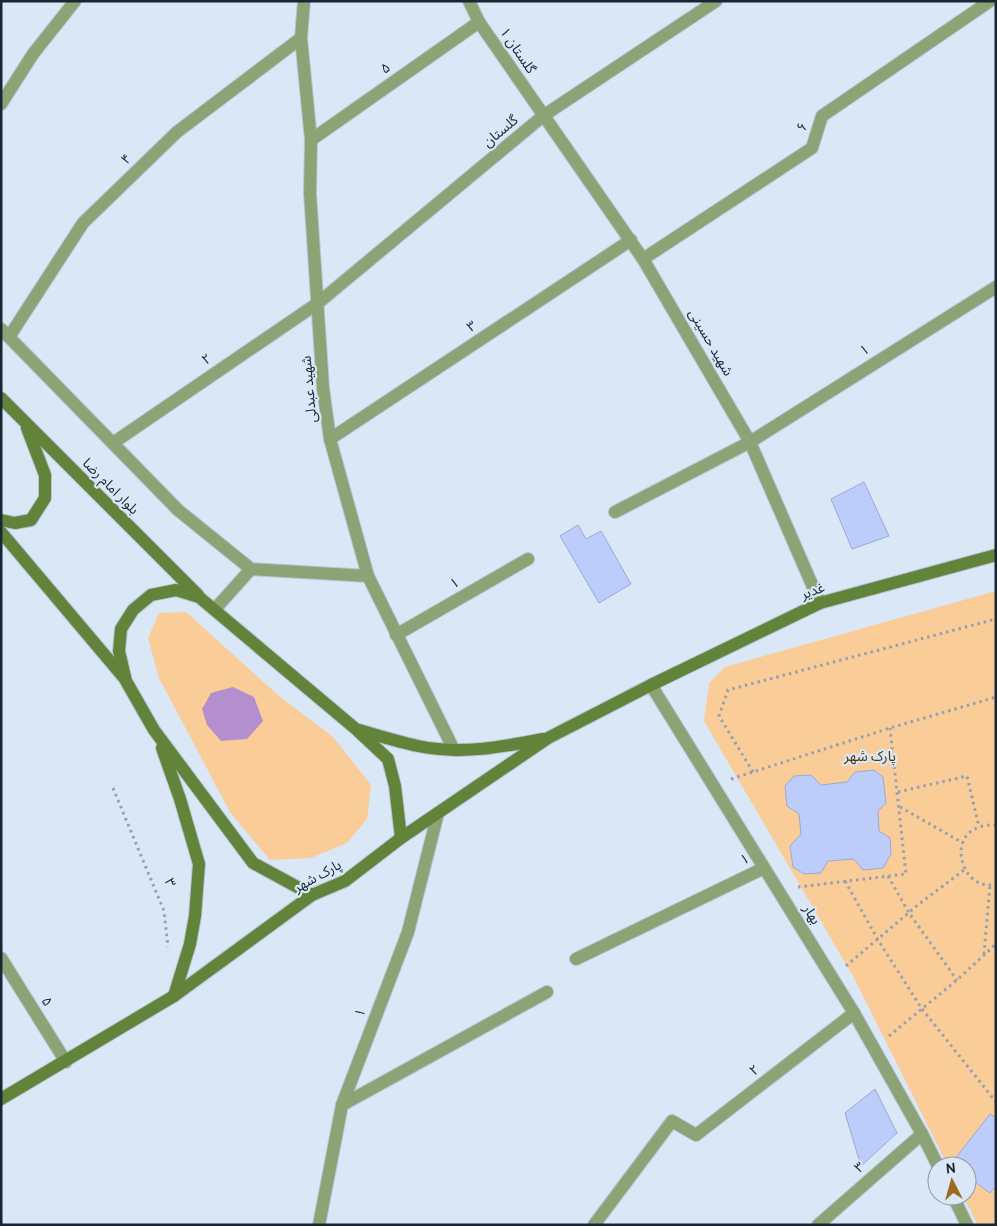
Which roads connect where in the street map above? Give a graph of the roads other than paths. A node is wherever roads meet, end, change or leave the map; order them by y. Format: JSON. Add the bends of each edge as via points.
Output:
{"nodes":[{"id":1,"x":75,"y":1,"type":"edge"},
{"id":2,"x":304,"y":1,"type":"edge"},
{"id":3,"x":469,"y":1,"type":"edge"},
{"id":4,"x":716,"y":1,"type":"edge"},
{"id":5,"x":990,"y":1,"type":"edge"},
{"id":6,"x":479,"y":22,"type":"junction"},
{"id":7,"x":301,"y":38,"type":"junction"},
{"id":8,"x":1,"y":104,"type":"edge"},
{"id":9,"x":543,"y":116,"type":"junction"},
{"id":10,"x":311,"y":140,"type":"junction"},
{"id":11,"x":631,"y":240,"type":"junction"},
{"id":12,"x":643,"y":258,"type":"junction"},
{"id":13,"x":996,"y":287,"type":"edge"},
{"id":14,"x":318,"y":303,"type":"junction"},
{"id":15,"x":5,"y":333,"type":"edge"},
{"id":16,"x":1,"y":398,"type":"edge"},
{"id":17,"x":26,"y":424,"type":"junction"},
{"id":18,"x":330,"y":439,"type":"junction"},
{"id":19,"x":750,"y":442,"type":"junction"},
{"id":20,"x":113,"y":443,"type":"junction"},
{"id":21,"x":615,"y":512,"type":"dead end"},
{"id":22,"x":1,"y":520,"type":"edge"},
{"id":23,"x":1,"y":532,"type":"edge"},
{"id":24,"x":996,"y":555,"type":"edge"},
{"id":25,"x":528,"y":559,"type":"dead end"},
{"id":26,"x":251,"y":569,"type":"junction"},
{"id":27,"x":368,"y":576,"type":"junction"},
{"id":28,"x":199,"y":597,"type":"junction"},
{"id":29,"x":820,"y":603,"type":"junction"},
{"id":30,"x":214,"y":609,"type":"junction"},
{"id":31,"x":396,"y":635,"type":"junction"},
{"id":32,"x":126,"y":681,"type":"junction"},
{"id":33,"x":651,"y":685,"type":"junction"},
{"id":34,"x":154,"y":730,"type":"junction"},
{"id":35,"x":357,"y":730,"type":"junction"},
{"id":36,"x":548,"y":738,"type":"junction"},
{"id":37,"x":454,"y":750,"type":"junction"},
{"id":38,"x":438,"y":813,"type":"junction"},
{"id":39,"x":401,"y":838,"type":"junction"},
{"id":40,"x":764,"y":868,"type":"junction"},
{"id":41,"x":312,"y":895,"type":"junction"},
{"id":42,"x":1,"y":958,"type":"edge"},
{"id":43,"x":576,"y":959,"type":"dead end"},
{"id":44,"x":547,"y":992,"type":"dead end"},
{"id":45,"x":174,"y":996,"type":"junction"},
{"id":46,"x":854,"y":1013,"type":"junction"},
{"id":47,"x":66,"y":1062,"type":"junction"},
{"id":48,"x":1,"y":1099,"type":"edge"},
{"id":49,"x":342,"y":1105,"type":"junction"},
{"id":50,"x":922,"y":1134,"type":"junction"},
{"id":51,"x":933,"y":1156,"type":"edge"},
{"id":52,"x":958,"y":1206,"type":"edge"},
{"id":53,"x":319,"y":1225,"type":"edge"},
{"id":54,"x":594,"y":1225,"type":"edge"},
{"id":55,"x":818,"y":1225,"type":"edge"},
{"id":56,"x":968,"y":1225,"type":"edge"}],
"edges":[{"from":1,"to":8,"type":"street","via":[[33,54]]},
{"from":2,"to":7,"type":"street","name":"شهید عبدلی"},
{"from":3,"to":6,"type":"street","name":"گلستان ۱"},
{"from":4,"to":9,"type":"street","name":"گلستان"},
{"from":5,"to":12,"type":"street","name":"۶","via":[[822,116],[812,148]]},
{"from":6,"to":9,"type":"street","name":"گلستان ۱"},
{"from":6,"to":10,"type":"street","name":"۵"},
{"from":7,"to":10,"type":"street","name":"شهید عبدلی"},
{"from":7,"to":15,"type":"street","name":"۴","via":[[176,132],[83,224]]},
{"from":9,"to":11,"type":"street","name":"شهید حسینی"},
{"from":9,"to":14,"type":"street","name":"گلستان"},
{"from":10,"to":14,"type":"street","name":"شهید عبدلی","via":[[310,193]]},
{"from":11,"to":12,"type":"street","name":"شهید حسینی"},
{"from":11,"to":18,"type":"street","name":"۳"},
{"from":12,"to":19,"type":"street","name":"شهید حسینی"},
{"from":13,"to":19,"type":"street","name":"۱"},
{"from":14,"to":18,"type":"street","name":"شهید عبدلی"},
{"from":14,"to":20,"type":"street","name":"۲"},
{"from":15,"to":20,"type":"street"},
{"from":16,"to":17,"type":"main road","name":"بلوار امام رضا"},
{"from":17,"to":22,"type":"main road","via":[[45,475],[46,498],[31,520],[15,523]]},
{"from":17,"to":28,"type":"main road","name":"بلوار امام رضا"},
{"from":18,"to":27,"type":"street","name":"شهید عبدلی"},
{"from":19,"to":21,"type":"street","name":"۱"},
{"from":19,"to":29,"type":"street","name":"شهید حسینی"},
{"from":20,"to":26,"type":"street","via":[[178,510]]},
{"from":23,"to":32,"type":"main road"},
{"from":24,"to":29,"type":"main road","name":"غدیر"},
{"from":25,"to":31,"type":"street","name":"۱"},
{"from":26,"to":27,"type":"street"},
{"from":26,"to":30,"type":"street"},
{"from":27,"to":31,"type":"street","name":"شهید عبدلی"},
{"from":28,"to":30,"type":"main road","name":"بلوار امام رضا"},
{"from":28,"to":32,"type":"main road","via":[[176,590],[151,595],[133,610],[121,629],[119,651]]},
{"from":29,"to":33,"type":"main road","name":"غدیر"},
{"from":30,"to":35,"type":"main road","name":"بلوار امام رضا"},
{"from":31,"to":37,"type":"street","name":"شهید عبدلی"},
{"from":32,"to":34,"type":"main road"},
{"from":33,"to":36,"type":"main road","name":"پارک شهر"},
{"from":33,"to":40,"type":"street","name":"بهار"},
{"from":34,"to":41,"type":"main road","via":[[253,863]]},
{"from":34,"to":45,"type":"main road","via":[[180,799],[199,864],[190,944]]},
{"from":35,"to":37,"type":"main road","via":[[420,747]]},
{"from":35,"to":39,"type":"main road","name":"بلوار امام رضا","via":[[388,759],[395,786]]},
{"from":36,"to":37,"type":"main road","via":[[492,749]]},
{"from":36,"to":38,"type":"main road","name":"پارک شهر"},
{"from":38,"to":39,"type":"main road","name":"پارک شهر"},
{"from":38,"to":49,"type":"street","name":"۱","via":[[408,932]]},
{"from":39,"to":41,"type":"main road","name":"پارک شهر","via":[[345,881]]},
{"from":40,"to":43,"type":"street","name":"۱"},
{"from":40,"to":46,"type":"street","name":"بهار"},
{"from":41,"to":45,"type":"main road","name":"پارک شهر"},
{"from":42,"to":47,"type":"street","name":"۵"},
{"from":44,"to":49,"type":"street"},
{"from":45,"to":47,"type":"main road","name":"پارک شهر"},
{"from":46,"to":50,"type":"street","name":"بهار"},
{"from":46,"to":54,"type":"street","name":"۲","via":[[696,1135],[672,1121]]},
{"from":47,"to":48,"type":"main road","name":"پارک شهر"},
{"from":49,"to":53,"type":"street","name":"۱"},
{"from":50,"to":51,"type":"street","name":"بهار"},
{"from":50,"to":55,"type":"street","name":"۳"},
{"from":52,"to":56,"type":"street"}]}
